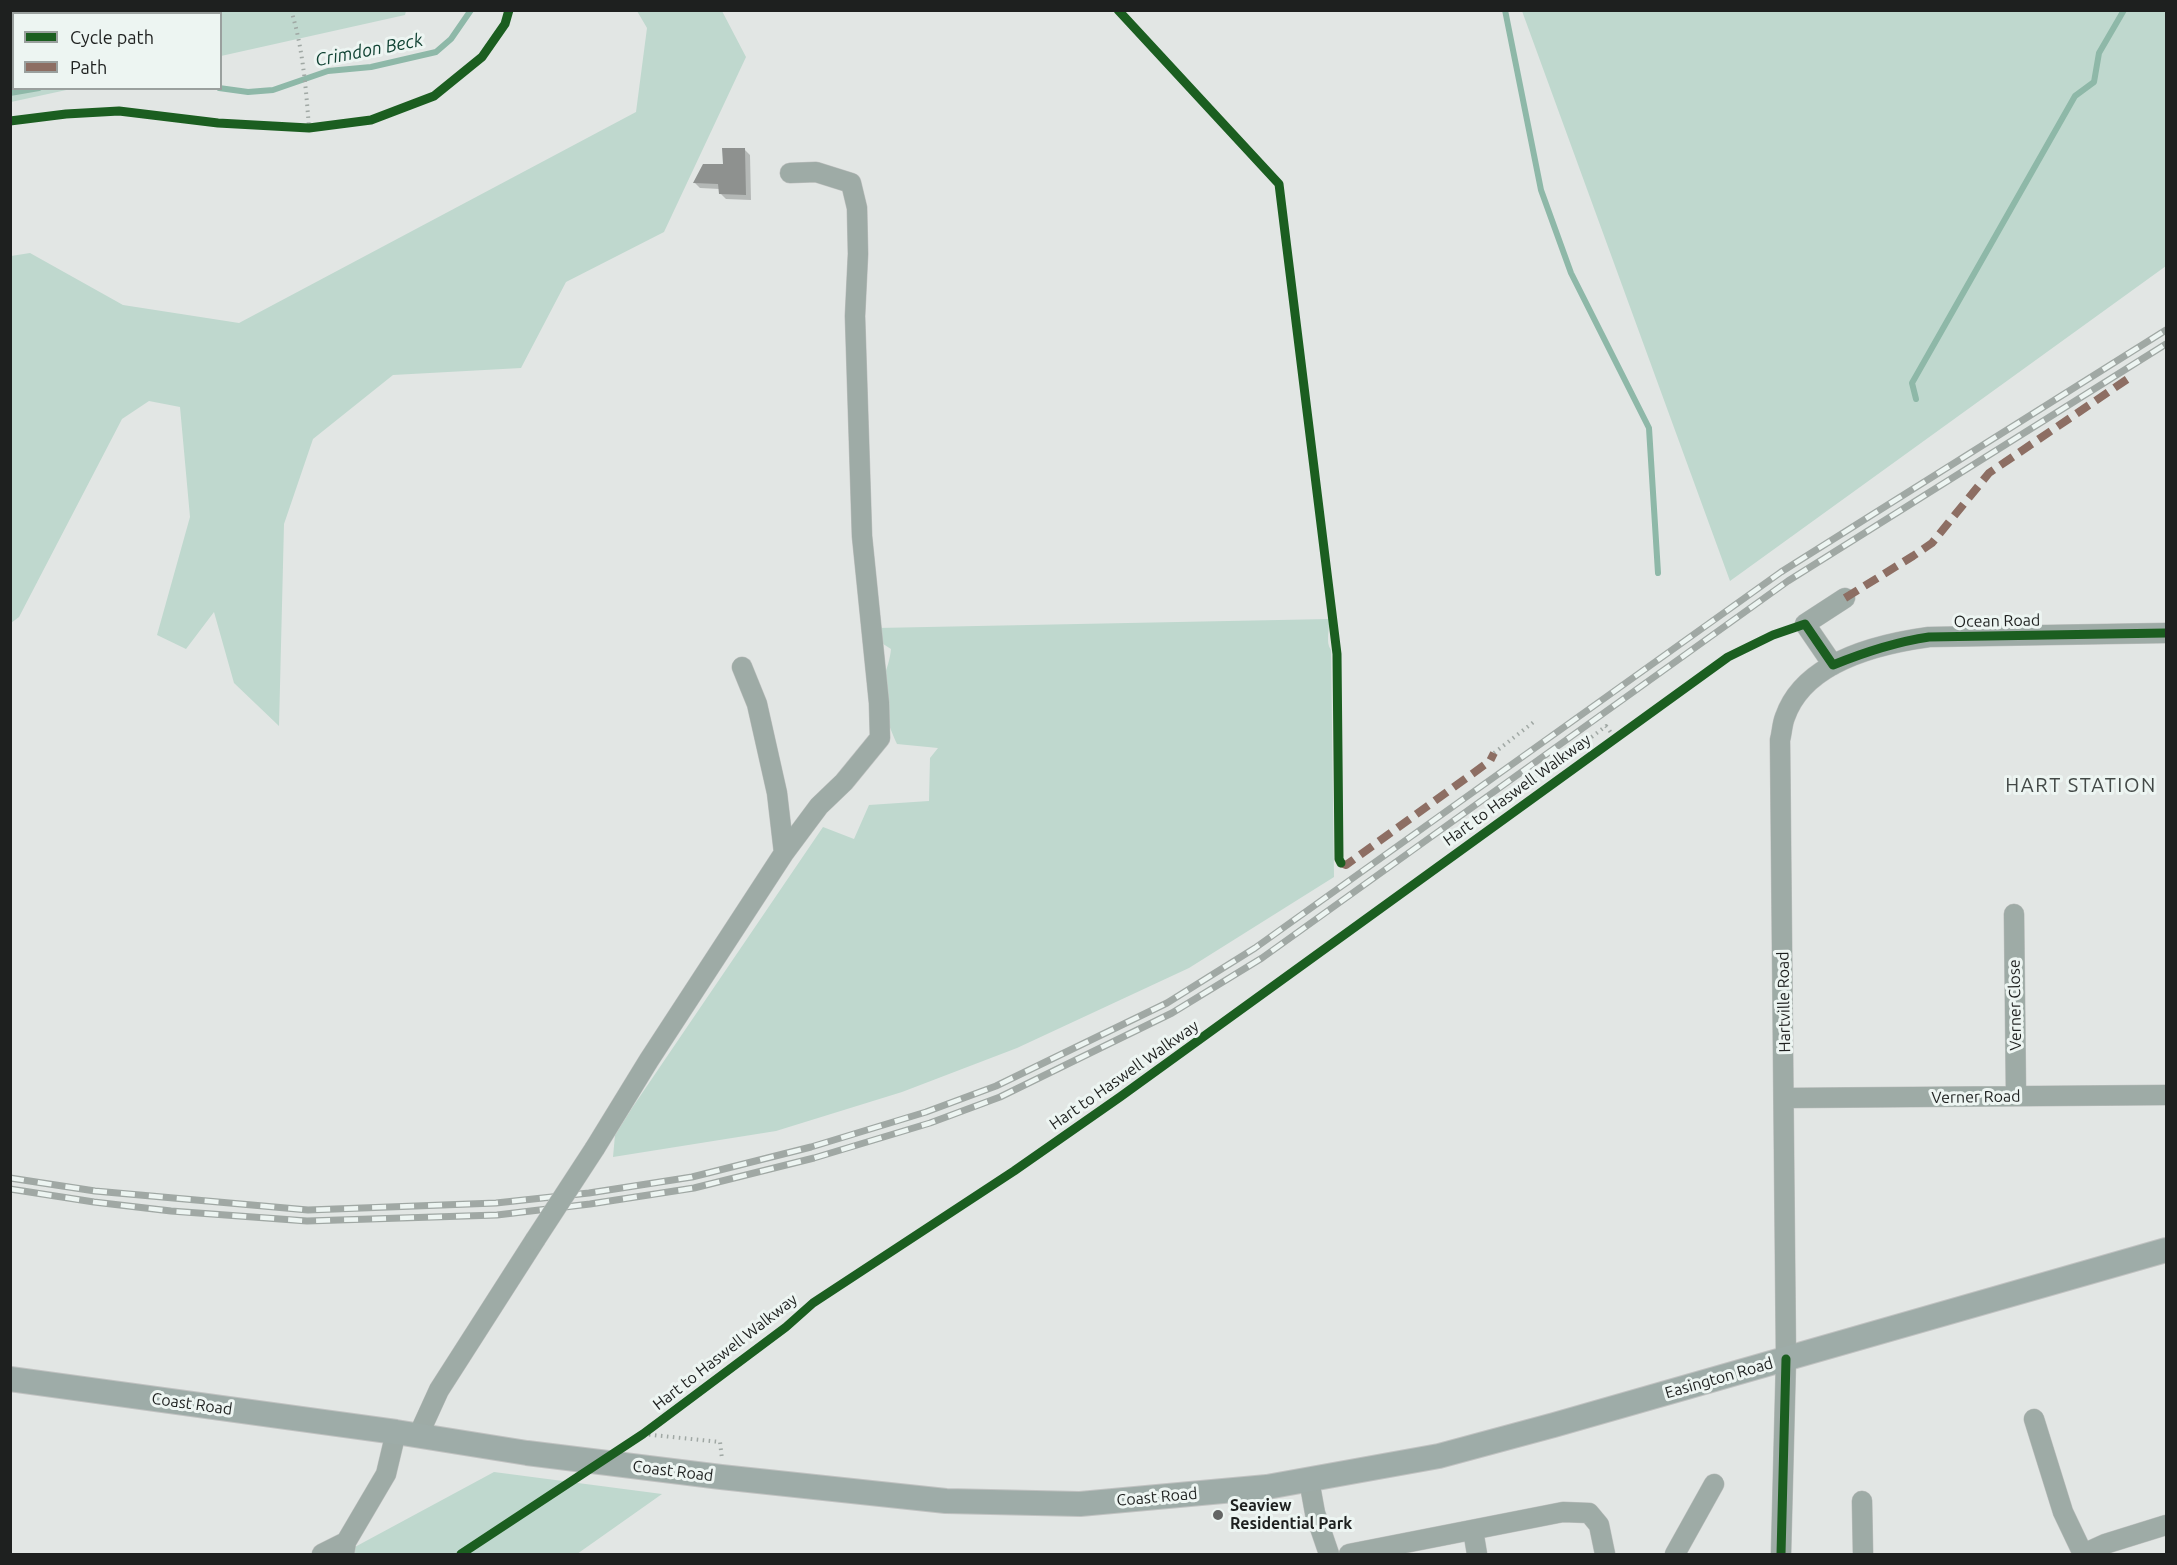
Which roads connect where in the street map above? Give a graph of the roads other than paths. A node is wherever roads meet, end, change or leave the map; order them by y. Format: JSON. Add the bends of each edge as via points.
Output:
{"nodes":[{"id":1,"x":790,"y":172,"type":"dead end"},
{"id":2,"x":1845,"y":598,"type":"dead end"},
{"id":3,"x":2166,"y":633,"type":"edge"},
{"id":4,"x":1833,"y":665,"type":"junction"},
{"id":5,"x":742,"y":667,"type":"dead end"},
{"id":6,"x":784,"y":853,"type":"junction"},
{"id":7,"x":2014,"y":914,"type":"dead end"},
{"id":8,"x":2166,"y":1095,"type":"edge"},
{"id":9,"x":2016,"y":1096,"type":"junction"},
{"id":10,"x":1785,"y":1098,"type":"junction"},
{"id":11,"x":2166,"y":1250,"type":"edge"},
{"id":12,"x":1786,"y":1359,"type":"junction"},
{"id":13,"x":10,"y":1379,"type":"edge"},
{"id":14,"x":2034,"y":1419,"type":"dead end"},
{"id":15,"x":407,"y":1434,"type":"junction"},
{"id":16,"x":1309,"y":1479,"type":"junction"},
{"id":17,"x":1714,"y":1484,"type":"dead end"},
{"id":18,"x":1268,"y":1487,"type":"joint"},
{"id":19,"x":1862,"y":1501,"type":"dead end"},
{"id":20,"x":2166,"y":1525,"type":"edge"},
{"id":21,"x":1473,"y":1530,"type":"junction"},
{"id":22,"x":345,"y":1548,"type":"edge"},
{"id":23,"x":322,"y":1554,"type":"edge"},
{"id":24,"x":1329,"y":1554,"type":"edge"},
{"id":25,"x":1349,"y":1554,"type":"edge"},
{"id":26,"x":1477,"y":1554,"type":"edge"},
{"id":27,"x":1605,"y":1554,"type":"edge"},
{"id":28,"x":1675,"y":1554,"type":"edge"},
{"id":29,"x":1781,"y":1554,"type":"edge"},
{"id":30,"x":1863,"y":1554,"type":"edge"},
{"id":31,"x":2083,"y":1554,"type":"edge"}],
"edges":[{"from":1,"to":6,"type":"street","via":[[816,172],[851,183],[857,208],[855,327],[862,536],[880,738],[819,806]]},
{"from":2,"to":4,"type":"street","via":[[1805,624]]},
{"from":3,"to":4,"type":"street","name":"Ocean Road","via":[[1929,638],[1901,641]]},
{"from":4,"to":10,"type":"street","name":"Hartville Road","via":[[1799,693],[1785,717],[1780,740]]},
{"from":5,"to":6,"type":"street","via":[[757,704],[777,793]]},
{"from":6,"to":15,"type":"street","bridge":true},
{"from":7,"to":9,"type":"street","name":"Verner Close"},
{"from":8,"to":9,"type":"street","name":"Verner Road"},
{"from":9,"to":10,"type":"street","name":"Verner Road"},
{"from":10,"to":12,"type":"street","name":"Hartville Road"},
{"from":11,"to":12,"type":"main road","name":"Easington Road"},
{"from":12,"to":16,"type":"main road","name":"Easington Road","via":[[1439,1456]]},
{"from":12,"to":29,"type":"street","name":"Hartville Road"},
{"from":13,"to":15,"type":"main road","name":"Coast Road"},
{"from":14,"to":31,"type":"street","via":[[2063,1512]]},
{"from":15,"to":18,"type":"main road","name":"Coast Road","via":[[692,1474],[946,1501],[1080,1504]]},
{"from":15,"to":22,"type":"street"},
{"from":16,"to":18,"type":"main road","name":"Easington Road"},
{"from":16,"to":24,"type":"street"},
{"from":17,"to":28,"type":"street"},
{"from":19,"to":30,"type":"street"},
{"from":20,"to":31,"type":"street"},
{"from":21,"to":25,"type":"street"},
{"from":21,"to":26,"type":"street"},
{"from":21,"to":27,"type":"street","via":[[1563,1512],[1589,1513],[1599,1525]]},
{"from":22,"to":23,"type":"street"}]}
